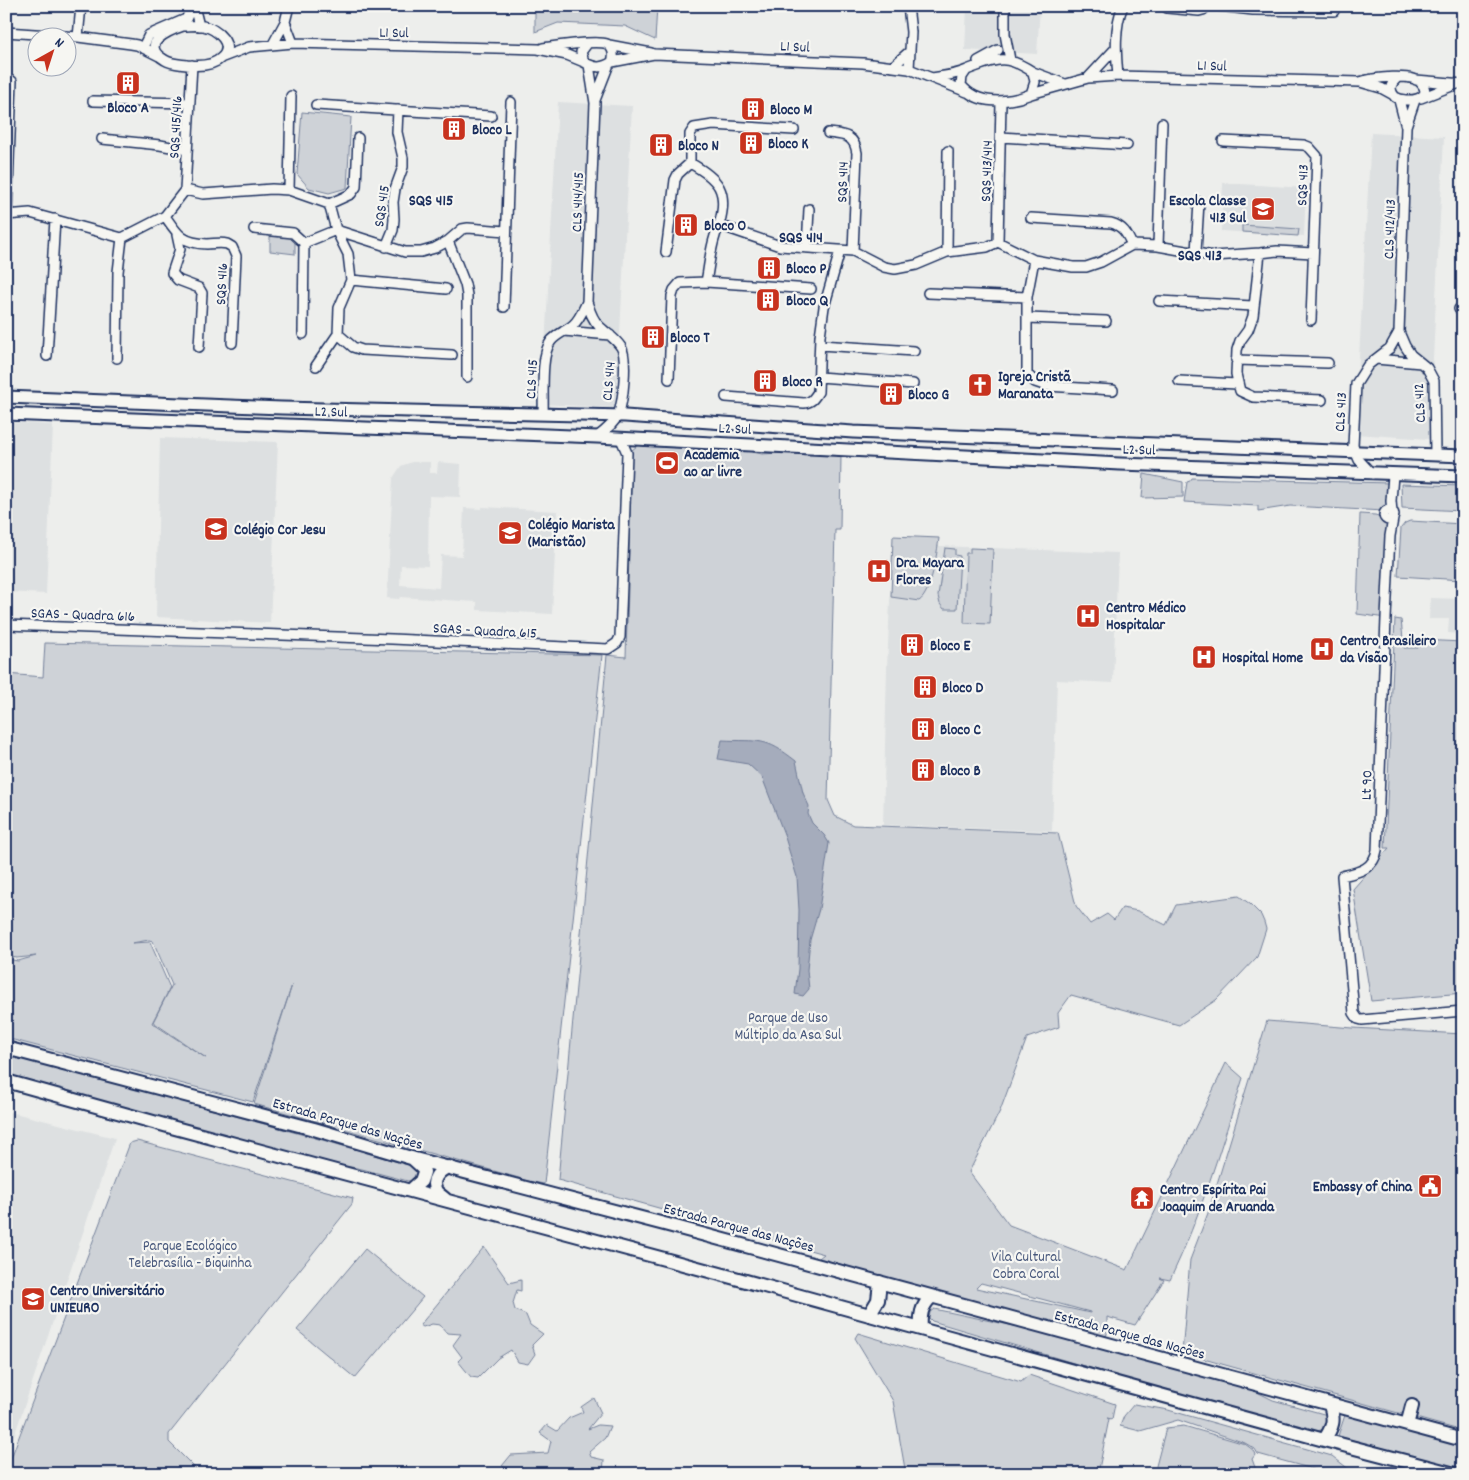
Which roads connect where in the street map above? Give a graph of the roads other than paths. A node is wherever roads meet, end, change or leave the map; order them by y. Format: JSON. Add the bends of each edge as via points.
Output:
{"nodes":[{"id":1,"x":81,"y":6,"type":"edge"},
{"id":2,"x":193,"y":6,"type":"edge"},
{"id":3,"x":289,"y":6,"type":"edge"},
{"id":4,"x":908,"y":6,"type":"edge"},
{"id":5,"x":1005,"y":6,"type":"edge"},
{"id":6,"x":1123,"y":6,"type":"edge"},
{"id":7,"x":1207,"y":6,"type":"edge"},
{"id":8,"x":1218,"y":6,"type":"edge"},
{"id":9,"x":1167,"y":8,"type":"dead end"},
{"id":10,"x":1334,"y":11,"type":"dead end"},
{"id":11,"x":285,"y":22,"type":"junction"},
{"id":12,"x":185,"y":23,"type":"junction"},
{"id":13,"x":199,"y":26,"type":"junction"},
{"id":14,"x":6,"y":32,"type":"edge"},
{"id":15,"x":28,"y":34,"type":"edge"},
{"id":16,"x":1005,"y":34,"type":"junction"},
{"id":17,"x":78,"y":37,"type":"joint"},
{"id":18,"x":157,"y":40,"type":"junction"},
{"id":19,"x":226,"y":43,"type":"junction"},
{"id":20,"x":294,"y":43,"type":"junction"},
{"id":21,"x":141,"y":44,"type":"junction"},
{"id":22,"x":273,"y":44,"type":"junction"},
{"id":23,"x":586,"y":44,"type":"junction"},
{"id":24,"x":609,"y":45,"type":"junction"},
{"id":25,"x":249,"y":47,"type":"junction"},
{"id":26,"x":538,"y":49,"type":"junction"},
{"id":27,"x":1115,"y":49,"type":"junction"},
{"id":28,"x":910,"y":50,"type":"junction"},
{"id":29,"x":998,"y":50,"type":"junction"},
{"id":30,"x":654,"y":54,"type":"junction"},
{"id":31,"x":1009,"y":56,"type":"junction"},
{"id":32,"x":161,"y":57,"type":"junction"},
{"id":33,"x":222,"y":57,"type":"junction"},
{"id":34,"x":993,"y":60,"type":"junction"},
{"id":35,"x":610,"y":63,"type":"junction"},
{"id":36,"x":586,"y":64,"type":"junction"},
{"id":37,"x":192,"y":65,"type":"junction"},
{"id":38,"x":892,"y":67,"type":"junction"},
{"id":39,"x":909,"y":69,"type":"junction"},
{"id":40,"x":966,"y":71,"type":"junction"},
{"id":41,"x":1033,"y":72,"type":"junction"},
{"id":42,"x":956,"y":73,"type":"junction"},
{"id":43,"x":1043,"y":75,"type":"junction"},
{"id":44,"x":1118,"y":76,"type":"junction"},
{"id":45,"x":932,"y":78,"type":"junction"},
{"id":46,"x":1088,"y":78,"type":"junction"},
{"id":47,"x":1397,"y":78,"type":"junction"},
{"id":48,"x":1416,"y":80,"type":"junction"},
{"id":49,"x":12,"y":81,"type":"dead end"},
{"id":50,"x":1360,"y":82,"type":"junction"},
{"id":51,"x":1065,"y":84,"type":"junction"},
{"id":52,"x":1460,"y":84,"type":"edge"},
{"id":53,"x":967,"y":92,"type":"junction"},
{"id":54,"x":1031,"y":94,"type":"junction"},
{"id":55,"x":291,"y":96,"type":"dead end"},
{"id":56,"x":1396,"y":97,"type":"junction"},
{"id":57,"x":1418,"y":99,"type":"junction"},
{"id":58,"x":93,"y":101,"type":"dead end"},
{"id":59,"x":511,"y":102,"type":"dead end"},
{"id":60,"x":1001,"y":102,"type":"junction"},
{"id":61,"x":190,"y":103,"type":"junction"},
{"id":62,"x":594,"y":103,"type":"junction"},
{"id":63,"x":316,"y":105,"type":"dead end"},
{"id":64,"x":398,"y":110,"type":"junction"},
{"id":65,"x":491,"y":116,"type":"dead end"},
{"id":66,"x":1162,"y":123,"type":"dead end"},
{"id":67,"x":1406,"y":127,"type":"junction"},
{"id":68,"x":794,"y":130,"type":"dead end"},
{"id":69,"x":828,"y":133,"type":"dead end"},
{"id":70,"x":1001,"y":136,"type":"junction"},
{"id":71,"x":102,"y":138,"type":"dead end"},
{"id":72,"x":358,"y":138,"type":"dead end"},
{"id":73,"x":1223,"y":141,"type":"dead end"},
{"id":74,"x":1126,"y":145,"type":"dead end"},
{"id":75,"x":187,"y":150,"type":"junction"},
{"id":76,"x":948,"y":151,"type":"dead end"},
{"id":77,"x":690,"y":163,"type":"junction"},
{"id":78,"x":185,"y":190,"type":"junction"},
{"id":79,"x":289,"y":190,"type":"junction"},
{"id":80,"x":1199,"y":202,"type":"dead end"},
{"id":81,"x":330,"y":204,"type":"junction"},
{"id":82,"x":809,"y":209,"type":"dead end"},
{"id":83,"x":7,"y":215,"type":"edge"},
{"id":84,"x":165,"y":216,"type":"junction"},
{"id":85,"x":1031,"y":218,"type":"dead end"},
{"id":86,"x":55,"y":219,"type":"junction"},
{"id":87,"x":719,"y":225,"type":"junction"},
{"id":88,"x":254,"y":229,"type":"dead end"},
{"id":89,"x":336,"y":230,"type":"junction"},
{"id":90,"x":506,"y":231,"type":"junction"},
{"id":91,"x":176,"y":232,"type":"junction"},
{"id":92,"x":122,"y":238,"type":"junction"},
{"id":93,"x":448,"y":241,"type":"junction"},
{"id":94,"x":998,"y":242,"type":"junction"},
{"id":95,"x":304,"y":243,"type":"junction"},
{"id":96,"x":1132,"y":245,"type":"junction"},
{"id":97,"x":1158,"y":246,"type":"junction"},
{"id":98,"x":386,"y":247,"type":"junction"},
{"id":99,"x":807,"y":248,"type":"junction"},
{"id":100,"x":840,"y":251,"type":"junction"},
{"id":101,"x":666,"y":252,"type":"dead end"},
{"id":102,"x":853,"y":252,"type":"junction"},
{"id":103,"x":947,"y":252,"type":"junction"},
{"id":104,"x":1196,"y":252,"type":"junction"},
{"id":105,"x":1313,"y":252,"type":"junction"},
{"id":106,"x":1260,"y":254,"type":"junction"},
{"id":107,"x":1034,"y":260,"type":"junction"},
{"id":108,"x":351,"y":280,"type":"junction"},
{"id":109,"x":706,"y":282,"type":"junction"},
{"id":110,"x":446,"y":289,"type":"dead end"},
{"id":111,"x":811,"y":290,"type":"dead end"},
{"id":112,"x":928,"y":293,"type":"dead end"},
{"id":113,"x":1027,"y":296,"type":"junction"},
{"id":114,"x":1159,"y":301,"type":"dead end"},
{"id":115,"x":587,"y":302,"type":"junction"},
{"id":116,"x":1253,"y":306,"type":"junction"},
{"id":117,"x":504,"y":308,"type":"dead end"},
{"id":118,"x":1027,"y":318,"type":"junction"},
{"id":119,"x":1311,"y":320,"type":"dead end"},
{"id":120,"x":1106,"y":321,"type":"dead end"},
{"id":121,"x":564,"y":331,"type":"junction"},
{"id":122,"x":1399,"y":332,"type":"junction"},
{"id":123,"x":303,"y":334,"type":"dead end"},
{"id":124,"x":338,"y":334,"type":"junction"},
{"id":125,"x":610,"y":335,"type":"junction"},
{"id":126,"x":232,"y":344,"type":"dead end"},
{"id":127,"x":820,"y":345,"type":"junction"},
{"id":128,"x":199,"y":347,"type":"dead end"},
{"id":129,"x":914,"y":352,"type":"dead end"},
{"id":130,"x":452,"y":355,"type":"dead end"},
{"id":131,"x":47,"y":356,"type":"dead end"},
{"id":132,"x":117,"y":358,"type":"dead end"},
{"id":133,"x":1376,"y":359,"type":"junction"},
{"id":134,"x":1236,"y":360,"type":"junction"},
{"id":135,"x":1328,"y":362,"type":"dead end"},
{"id":136,"x":1422,"y":362,"type":"junction"},
{"id":137,"x":316,"y":366,"type":"dead end"},
{"id":138,"x":467,"y":377,"type":"dead end"},
{"id":139,"x":819,"y":377,"type":"junction"},
{"id":140,"x":668,"y":379,"type":"dead end"},
{"id":141,"x":1179,"y":381,"type":"dead end"},
{"id":142,"x":913,"y":384,"type":"dead end"},
{"id":143,"x":1237,"y":384,"type":"junction"},
{"id":144,"x":1113,"y":390,"type":"dead end"},
{"id":145,"x":6,"y":397,"type":"edge"},
{"id":146,"x":726,"y":397,"type":"dead end"},
{"id":147,"x":46,"y":398,"type":"junction"},
{"id":148,"x":1322,"y":400,"type":"dead end"},
{"id":149,"x":6,"y":414,"type":"edge"},
{"id":150,"x":479,"y":414,"type":"junction"},
{"id":151,"x":543,"y":414,"type":"junction"},
{"id":152,"x":46,"y":415,"type":"junction"},
{"id":153,"x":617,"y":416,"type":"junction"},
{"id":154,"x":679,"y":420,"type":"junction"},
{"id":155,"x":477,"y":432,"type":"junction"},
{"id":156,"x":597,"y":437,"type":"junction"},
{"id":157,"x":621,"y":439,"type":"junction"},
{"id":158,"x":637,"y":439,"type":"junction"},
{"id":159,"x":678,"y":441,"type":"junction"},
{"id":160,"x":1266,"y":449,"type":"junction"},
{"id":161,"x":1290,"y":450,"type":"junction"},
{"id":162,"x":1355,"y":452,"type":"junction"},
{"id":163,"x":627,"y":453,"type":"junction"},
{"id":164,"x":1435,"y":455,"type":"junction"},
{"id":165,"x":1463,"y":456,"type":"edge"},
{"id":166,"x":1266,"y":469,"type":"junction"},
{"id":167,"x":1288,"y":470,"type":"junction"},
{"id":168,"x":1372,"y":474,"type":"junction"},
{"id":169,"x":1393,"y":475,"type":"junction"},
{"id":170,"x":1463,"y":476,"type":"edge"},
{"id":171,"x":6,"y":624,"type":"edge"},
{"id":172,"x":159,"y":631,"type":"joint"},
{"id":173,"x":1463,"y":1011,"type":"edge"},
{"id":174,"x":6,"y":1048,"type":"edge"},
{"id":175,"x":6,"y":1081,"type":"edge"},
{"id":176,"x":411,"y":1158,"type":"junction"},
{"id":177,"x":448,"y":1167,"type":"junction"},
{"id":178,"x":411,"y":1190,"type":"junction"},
{"id":179,"x":446,"y":1200,"type":"junction"},
{"id":180,"x":880,"y":1282,"type":"junction"},
{"id":181,"x":931,"y":1296,"type":"junction"},
{"id":182,"x":869,"y":1314,"type":"junction"},
{"id":183,"x":920,"y":1329,"type":"junction"},
{"id":184,"x":1330,"y":1405,"type":"junction"},
{"id":185,"x":1412,"y":1406,"type":"dead end"},
{"id":186,"x":1407,"y":1425,"type":"junction"},
{"id":187,"x":1324,"y":1440,"type":"junction"},
{"id":188,"x":1463,"y":1440,"type":"edge"},
{"id":189,"x":1455,"y":1474,"type":"edge"}],
"edges":[{"from":1,"to":17,"type":"street"},
{"from":2,"to":12,"type":"street"},
{"from":2,"to":13,"type":"street"},
{"from":3,"to":11,"type":"street"},
{"from":4,"to":28,"type":"street"},
{"from":5,"to":16,"type":"street"},
{"from":6,"to":27,"type":"street"},
{"from":7,"to":9,"type":"street","via":[[1199,11]]},
{"from":8,"to":10,"type":"street"},
{"from":11,"to":20,"type":"street"},
{"from":11,"to":22,"type":"street"},
{"from":12,"to":13,"type":"street"},
{"from":12,"to":18,"type":"street","via":[[167,31]]},
{"from":12,"to":21,"type":"street","via":[[149,35]]},
{"from":13,"to":19,"type":"street","via":[[216,32]]},
{"from":14,"to":15,"type":"street"},
{"from":16,"to":29,"type":"street"},
{"from":16,"to":31,"type":"street"},
{"from":17,"to":21,"type":"street"},
{"from":18,"to":21,"type":"street"},
{"from":18,"to":32,"type":"street","via":[[154,45]]},
{"from":19,"to":25,"type":"street","name":"L1 Sul"},
{"from":19,"to":33,"type":"street"},
{"from":20,"to":22,"type":"street","name":"L1 Sul"},
{"from":20,"to":26,"type":"street","name":"L1 Sul"},
{"from":21,"to":32,"type":"street"},
{"from":22,"to":25,"type":"street","name":"L1 Sul"},
{"from":23,"to":24,"type":"street"},
{"from":23,"to":26,"type":"street","name":"L1 Sul"},
{"from":23,"to":36,"type":"street","via":[[581,52]]},
{"from":24,"to":30,"type":"street","name":"L1 Sul"},
{"from":24,"to":35,"type":"street","via":[[614,54]]},
{"from":25,"to":33,"type":"street","name":"L1 Sul"},
{"from":26,"to":36,"type":"street","name":"L1 Sul"},
{"from":27,"to":44,"type":"street"},
{"from":27,"to":46,"type":"street"},
{"from":28,"to":38,"type":"street"},
{"from":28,"to":39,"type":"street"},
{"from":29,"to":34,"type":"street"},
{"from":29,"to":42,"type":"street"},
{"from":30,"to":35,"type":"street","name":"L1 Sul"},
{"from":30,"to":38,"type":"street","name":"L1 Sul"},
{"from":31,"to":34,"type":"street"},
{"from":31,"to":41,"type":"street"},
{"from":31,"to":43,"type":"street"},
{"from":32,"to":37,"type":"street","via":[[177,64]]},
{"from":33,"to":37,"type":"street","via":[[213,62]]},
{"from":34,"to":40,"type":"street"},
{"from":35,"to":36,"type":"street","via":[[600,67]]},
{"from":35,"to":62,"type":"street","name":"CLS 414/415"},
{"from":36,"to":62,"type":"street","name":"CLS 414/415"},
{"from":37,"to":61,"type":"street","name":"SQS 415/416"},
{"from":38,"to":39,"type":"street","name":"L1 Sul"},
{"from":39,"to":45,"type":"street","name":"L1 Sul"},
{"from":40,"to":42,"type":"street"},
{"from":40,"to":53,"type":"street","via":[[962,84]]},
{"from":41,"to":43,"type":"street"},
{"from":41,"to":54,"type":"street","via":[[1035,82]]},
{"from":42,"to":45,"type":"street"},
{"from":43,"to":51,"type":"street"},
{"from":44,"to":46,"type":"street","name":"L1 Sul"},
{"from":44,"to":50,"type":"street","name":"L1 Sul"},
{"from":45,"to":53,"type":"street","name":"L1 Sul"},
{"from":46,"to":51,"type":"street","name":"L1 Sul"},
{"from":47,"to":48,"type":"street","name":"L1 Sul"},
{"from":47,"to":50,"type":"street","name":"L1 Sul","via":[[1372,78]]},
{"from":47,"to":56,"type":"street","via":[[1390,89]]},
{"from":48,"to":52,"type":"street"},
{"from":48,"to":57,"type":"street","via":[[1421,83],[1424,93]]},
{"from":49,"to":83,"type":"street"},
{"from":50,"to":56,"type":"street","name":"L1 Sul","via":[[1381,88]]},
{"from":51,"to":54,"type":"street","name":"L1 Sul"},
{"from":52,"to":57,"type":"street"},
{"from":53,"to":60,"type":"street","name":"L1 Sul"},
{"from":54,"to":60,"type":"street","name":"L1 Sul"},
{"from":55,"to":79,"type":"street"},
{"from":56,"to":57,"type":"street"},
{"from":56,"to":67,"type":"street","name":"CLS 412/413"},
{"from":57,"to":67,"type":"street","name":"CLS 412/413"},
{"from":58,"to":61,"type":"street"},
{"from":59,"to":90,"type":"street"},
{"from":60,"to":70,"type":"street","name":"SQS 413/414"},
{"from":61,"to":75,"type":"street","name":"SQS 415/416"},
{"from":62,"to":115,"type":"street","name":"CLS 414/415"},
{"from":63,"to":64,"type":"street"},
{"from":64,"to":65,"type":"street"},
{"from":64,"to":98,"type":"street","name":"SQS 415","via":[[397,132],[403,167],[395,189],[393,230]]},
{"from":66,"to":97,"type":"street"},
{"from":67,"to":122,"type":"street","name":"CLS 412/413"},
{"from":68,"to":77,"type":"street","via":[[713,125],[694,128],[690,134]]},
{"from":69,"to":102,"type":"street","name":"SQS 414","via":[[845,135],[856,145]]},
{"from":70,"to":74,"type":"street"},
{"from":70,"to":94,"type":"street","name":"SQS 413/414"},
{"from":71,"to":75,"type":"street"},
{"from":72,"to":81,"type":"street","name":"SQS 415","via":[[356,187],[351,194]]},
{"from":73,"to":105,"type":"street","name":"SQS 413","via":[[1304,145],[1314,152],[1317,156]]},
{"from":75,"to":78,"type":"street","name":"SQS 415/416"},
{"from":76,"to":103,"type":"street"},
{"from":77,"to":87,"type":"street","via":[[718,182],[722,192]]},
{"from":77,"to":101,"type":"street","via":[[675,180]]},
{"from":78,"to":79,"type":"street","via":[[203,194]]},
{"from":78,"to":84,"type":"street"},
{"from":79,"to":81,"type":"street"},
{"from":80,"to":104,"type":"street"},
{"from":81,"to":89,"type":"street"},
{"from":82,"to":99,"type":"street"},
{"from":83,"to":86,"type":"street","via":[[30,213]]},
{"from":84,"to":91,"type":"street","name":"SQS 416"},
{"from":84,"to":92,"type":"street"},
{"from":85,"to":96,"type":"street","via":[[1111,223],[1121,227]]},
{"from":86,"to":92,"type":"street"},
{"from":86,"to":131,"type":"street"},
{"from":87,"to":99,"type":"street","via":[[780,246]]},
{"from":87,"to":109,"type":"street"},
{"from":88,"to":95,"type":"street","via":[[293,232]]},
{"from":89,"to":95,"type":"street"},
{"from":89,"to":98,"type":"street","name":"SQS 415"},
{"from":89,"to":108,"type":"street","via":[[348,254]]},
{"from":90,"to":93,"type":"street","name":"SQS 415","via":[[462,229]]},
{"from":90,"to":117,"type":"street"},
{"from":91,"to":126,"type":"street","name":"SQS 416","via":[[189,242],[228,244],[235,252]]},
{"from":91,"to":128,"type":"street","via":[[180,249],[172,273],[178,280],[200,288],[202,293]]},
{"from":92,"to":132,"type":"street","via":[[118,272]]},
{"from":93,"to":98,"type":"street","name":"SQS 415","via":[[421,252]]},
{"from":93,"to":138,"type":"street","via":[[467,295]]},
{"from":94,"to":103,"type":"street","via":[[987,247]]},
{"from":94,"to":107,"type":"street"},
{"from":95,"to":123,"type":"street"},
{"from":96,"to":97,"type":"street"},
{"from":96,"to":107,"type":"street","via":[[1086,267]]},
{"from":97,"to":104,"type":"street"},
{"from":99,"to":100,"type":"street"},
{"from":100,"to":102,"type":"street"},
{"from":100,"to":127,"type":"street","via":[[824,306]]},
{"from":102,"to":103,"type":"street","via":[[895,269],[916,265]]},
{"from":104,"to":106,"type":"street","via":[[1214,256]]},
{"from":105,"to":106,"type":"street"},
{"from":105,"to":119,"type":"street","name":"SQS 413"},
{"from":106,"to":116,"type":"street"},
{"from":107,"to":113,"type":"street"},
{"from":108,"to":110,"type":"street"},
{"from":108,"to":124,"type":"street","via":[[339,308]]},
{"from":109,"to":111,"type":"street"},
{"from":109,"to":140,"type":"street","via":[[680,283],[672,293]]},
{"from":112,"to":113,"type":"street"},
{"from":113,"to":118,"type":"street"},
{"from":114,"to":116,"type":"street"},
{"from":115,"to":121,"type":"street","name":"CLS 415","via":[[580,317]]},
{"from":115,"to":125,"type":"street","name":"CLS 414","via":[[598,325]]},
{"from":116,"to":134,"type":"street","via":[[1253,316],[1240,340]]},
{"from":118,"to":120,"type":"street"},
{"from":118,"to":144,"type":"street","via":[[1026,371],[1032,380],[1047,386]]},
{"from":121,"to":125,"type":"street"},
{"from":121,"to":151,"type":"street","name":"CLS 415","via":[[550,343],[546,354]]},
{"from":122,"to":133,"type":"street","name":"CLS 413","via":[[1390,348]]},
{"from":122,"to":136,"type":"street","name":"CLS 412","via":[[1408,350]]},
{"from":124,"to":130,"type":"street","via":[[362,350]]},
{"from":124,"to":137,"type":"street"},
{"from":125,"to":153,"type":"street","name":"CLS 414","via":[[620,346],[625,359]]},
{"from":127,"to":129,"type":"street"},
{"from":127,"to":139,"type":"street"},
{"from":133,"to":136,"type":"street"},
{"from":133,"to":162,"type":"street","name":"CLS 413","via":[[1356,384]]},
{"from":134,"to":135,"type":"street"},
{"from":134,"to":143,"type":"street"},
{"from":136,"to":164,"type":"street","name":"CLS 412","via":[[1434,381]]},
{"from":139,"to":142,"type":"street"},
{"from":139,"to":146,"type":"street","via":[[818,392],[810,402]]},
{"from":141,"to":143,"type":"street"},
{"from":143,"to":148,"type":"street","via":[[1240,390],[1253,397]]},
{"from":145,"to":147,"type":"main road","name":"L2 Sul"},
{"from":147,"to":150,"type":"main road","name":"L2 Sul"},
{"from":147,"to":152,"type":"main road","via":[[49,405]]},
{"from":149,"to":152,"type":"main road","name":"L2 Sul"},
{"from":150,"to":151,"type":"main road","name":"L2 Sul"},
{"from":150,"to":155,"type":"main road","via":[[475,422]]},
{"from":151,"to":153,"type":"main road","name":"L2 Sul"},
{"from":152,"to":155,"type":"main road","name":"L2 Sul"},
{"from":153,"to":154,"type":"main road","name":"L2 Sul"},
{"from":153,"to":156,"type":"street","name":"CLS 414"},
{"from":154,"to":159,"type":"main road","via":[[682,426]]},
{"from":154,"to":160,"type":"main road","name":"L2 Sul","via":[[863,432]]},
{"from":155,"to":156,"type":"main road","name":"L2 Sul"},
{"from":156,"to":157,"type":"main road","name":"L2 Sul"},
{"from":157,"to":158,"type":"main road","name":"L2 Sul"},
{"from":157,"to":163,"type":"street","name":"SGAS - Quadra 615"},
{"from":158,"to":159,"type":"main road","name":"L2 Sul"},
{"from":158,"to":163,"type":"street"},
{"from":159,"to":166,"type":"main road","name":"L2 Sul"},
{"from":160,"to":161,"type":"main road","name":"L2 Sul"},
{"from":160,"to":166,"type":"main road","via":[[1270,459]]},
{"from":161,"to":162,"type":"main road","name":"L2 Sul"},
{"from":161,"to":167,"type":"main road","via":[[1284,460]]},
{"from":162,"to":164,"type":"main road","name":"L2 Sul"},
{"from":162,"to":168,"type":"street","name":"CLS 413"},
{"from":163,"to":172,"type":"street","name":"SGAS - Quadra 615","via":[[620,636],[617,643],[608,649]]},
{"from":164,"to":165,"type":"main road","name":"L2 Sul"},
{"from":166,"to":167,"type":"main road","name":"L2 Sul"},
{"from":167,"to":168,"type":"main road","name":"L2 Sul"},
{"from":168,"to":169,"type":"main road","name":"L2 Sul"},
{"from":169,"to":170,"type":"main road","name":"L2 Sul"},
{"from":169,"to":173,"type":"street","name":"Lt 90","via":[[1377,850],[1371,865],[1342,876],[1354,1014],[1362,1020]]},
{"from":171,"to":172,"type":"street","name":"SGAS - Quadra 616"},
{"from":174,"to":176,"type":"highway","name":"Estrada Parque das Nações","via":[[314,1129]]},
{"from":175,"to":178,"type":"highway"},
{"from":176,"to":177,"type":"highway","name":"Estrada Parque das Nações"},
{"from":176,"to":178,"type":"highway","via":[[424,1172],[421,1181]]},
{"from":177,"to":179,"type":"highway","via":[[438,1174],[434,1184],[435,1190]]},
{"from":177,"to":180,"type":"highway","name":"Estrada Parque das Nações"},
{"from":178,"to":179,"type":"highway"},
{"from":179,"to":182,"type":"highway"},
{"from":180,"to":181,"type":"highway","name":"Estrada Parque das Nações"},
{"from":180,"to":182,"type":"highway","via":[[878,1300]]},
{"from":181,"to":183,"type":"highway","via":[[921,1310]]},
{"from":181,"to":184,"type":"highway","name":"Estrada Parque das Nações"},
{"from":182,"to":183,"type":"highway"},
{"from":183,"to":187,"type":"highway"},
{"from":184,"to":186,"type":"highway","name":"Estrada Parque das Nações"},
{"from":184,"to":187,"type":"highway","via":[[1334,1420]]},
{"from":185,"to":186,"type":"highway"},
{"from":186,"to":188,"type":"highway","name":"Estrada Parque das Nações"},
{"from":187,"to":189,"type":"highway"}]}
